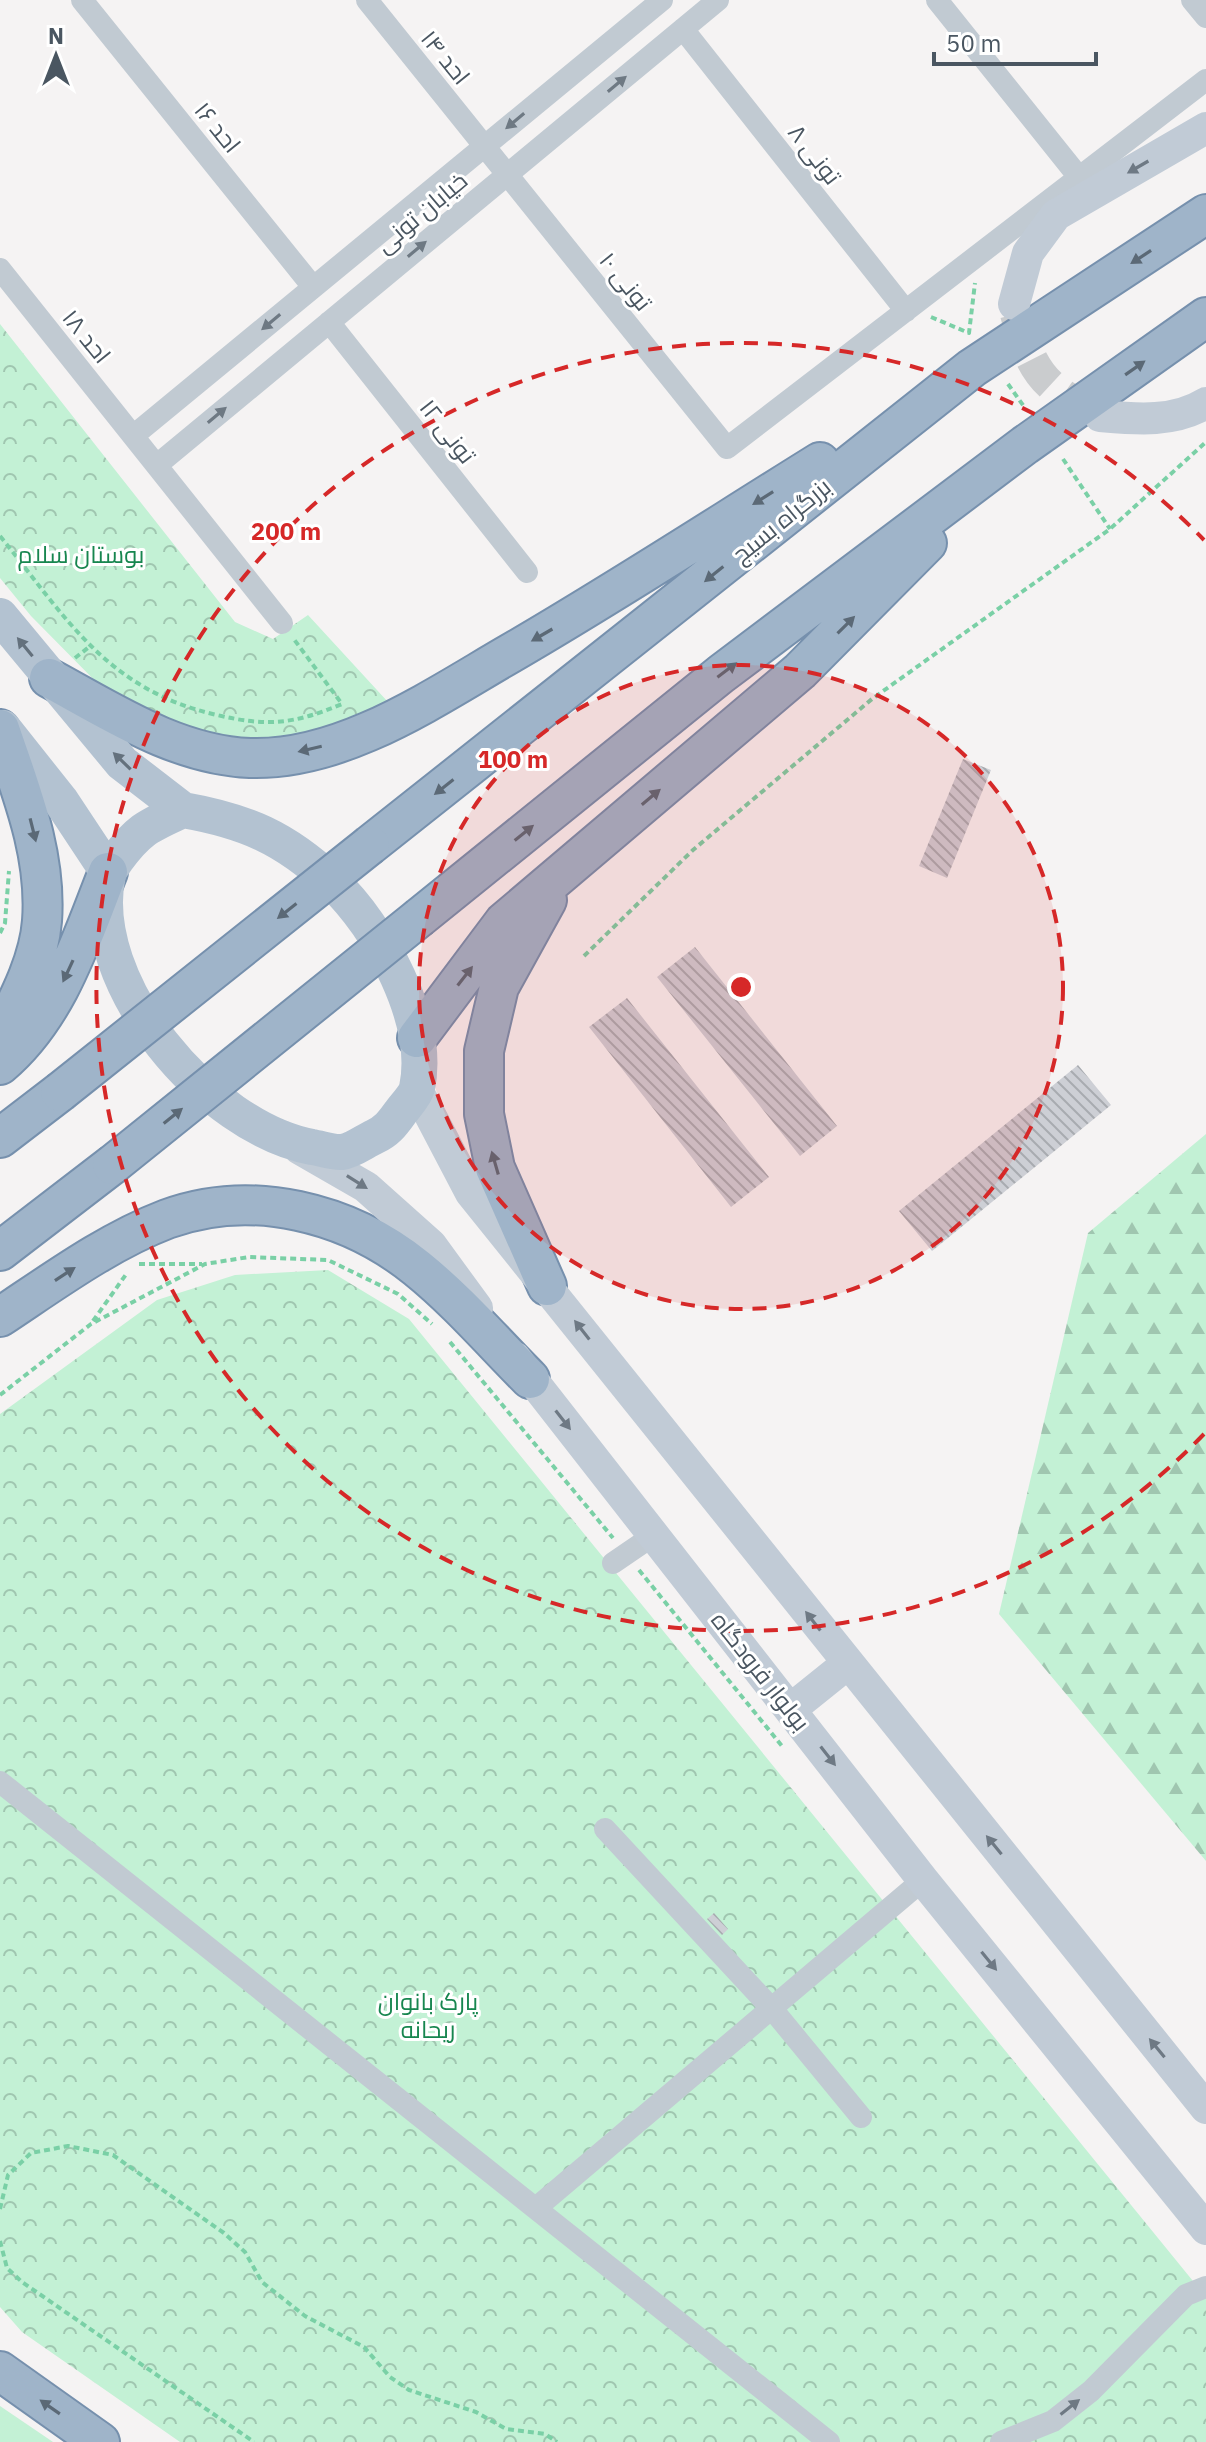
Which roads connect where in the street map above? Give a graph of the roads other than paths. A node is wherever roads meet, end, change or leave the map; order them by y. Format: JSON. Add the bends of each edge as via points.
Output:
{"nodes":[{"id":1,"x":82,"y":0,"type":"edge"},
{"id":2,"x":367,"y":0,"type":"edge"},
{"id":3,"x":662,"y":0,"type":"edge"},
{"id":4,"x":718,"y":0,"type":"edge"},
{"id":5,"x":937,"y":0,"type":"edge"},
{"id":6,"x":1192,"y":0,"type":"edge"},
{"id":7,"x":1206,"y":17,"type":"edge"},
{"id":8,"x":683,"y":29,"type":"junction"},
{"id":9,"x":1206,"y":80,"type":"edge"},
{"id":10,"x":1206,"y":128,"type":"edge"},
{"id":11,"x":484,"y":146,"type":"junction"},
{"id":12,"x":507,"y":175,"type":"junction"},
{"id":13,"x":1078,"y":176,"type":"junction"},
{"id":14,"x":1206,"y":214,"type":"edge"},
{"id":15,"x":0,"y":269,"type":"edge"},
{"id":16,"x":313,"y":287,"type":"junction"},
{"id":17,"x":1014,"y":304,"type":"tunnel mouth"},
{"id":18,"x":909,"y":309,"type":"junction"},
{"id":19,"x":1206,"y":317,"type":"edge"},
{"id":20,"x":329,"y":322,"type":"junction"},
{"id":21,"x":972,"y":368,"type":"junction"},
{"id":22,"x":1206,"y":403,"type":"edge"},
{"id":23,"x":1100,"y":416,"type":"tunnel mouth"},
{"id":24,"x":1026,"y":427,"type":"junction"},
{"id":25,"x":133,"y":436,"type":"junction"},
{"id":26,"x":157,"y":465,"type":"junction"},
{"id":27,"x":527,"y":572,"type":"dead end"},
{"id":28,"x":0,"y":616,"type":"edge"},
{"id":29,"x":282,"y":623,"type":"road end"},
{"id":30,"x":49,"y":678,"type":"junction"},
{"id":31,"x":0,"y":723,"type":"edge"},
{"id":32,"x":0,"y":729,"type":"edge"},
{"id":33,"x":183,"y":810,"type":"junction"},
{"id":34,"x":564,"y":870,"type":"junction"},
{"id":35,"x":108,"y":872,"type":"junction"},
{"id":36,"x":0,"y":1036,"type":"edge"},
{"id":37,"x":417,"y":1038,"type":"junction"},
{"id":38,"x":0,"y":1065,"type":"edge"},
{"id":39,"x":417,"y":1090,"type":"junction"},
{"id":40,"x":0,"y":1138,"type":"edge"},
{"id":41,"x":290,"y":1143,"type":"junction"},
{"id":42,"x":0,"y":1251,"type":"edge"},
{"id":43,"x":547,"y":1286,"type":"junction"},
{"id":44,"x":0,"y":1317,"type":"edge"},
{"id":45,"x":530,"y":1379,"type":"junction"},
{"id":46,"x":654,"y":1535,"type":"junction"},
{"id":47,"x":620,"y":1559,"type":"road end"},
{"id":48,"x":847,"y":1664,"type":"junction"},
{"id":49,"x":791,"y":1709,"type":"junction"},
{"id":50,"x":0,"y":1782,"type":"edge"},
{"id":51,"x":605,"y":1829,"type":"dead end"},
{"id":52,"x":923,"y":1880,"type":"junction"},
{"id":53,"x":773,"y":2010,"type":"junction"},
{"id":54,"x":1206,"y":2108,"type":"edge"},
{"id":55,"x":861,"y":2117,"type":"dead end"},
{"id":56,"x":536,"y":2208,"type":"junction"},
{"id":57,"x":1206,"y":2229,"type":"edge"},
{"id":58,"x":1206,"y":2287,"type":"edge"},
{"id":59,"x":0,"y":2371,"type":"edge"},
{"id":60,"x":100,"y":2442,"type":"edge"},
{"id":61,"x":829,"y":2442,"type":"edge"},
{"id":62,"x":1001,"y":2442,"type":"edge"}],
"edges":[{"from":1,"to":16,"type":"street","name":"احد ۱۶"},
{"from":2,"to":11,"type":"street","name":"احد ۱۴"},
{"from":3,"to":11,"type":"street","name":"خیابان تونی","one_way":true},
{"from":4,"to":8,"type":"street","name":"خیابان تونی"},
{"from":5,"to":13,"type":"street"},
{"from":6,"to":7,"type":"street"},
{"from":12,"to":8,"type":"street","name":"خیابان تونی","one_way":true},
{"from":8,"to":18,"type":"street","name":"تونی ۸"},
{"from":9,"to":13,"type":"street"},
{"from":10,"to":17,"type":"main road","one_way":true,"via":[[1056,215],[1028,253]]},
{"from":11,"to":12,"type":"street","name":"تونی ۱۰"},
{"from":11,"to":16,"type":"street","name":"خیابان تونی"},
{"from":12,"to":18,"type":"street","name":"تونی ۱۰","via":[[727,448]]},
{"from":20,"to":12,"type":"street","name":"خیابان تونی","one_way":true},
{"from":13,"to":18,"type":"street"},
{"from":14,"to":21,"type":"highway","name":"بزرگراه بسیج","one_way":true},
{"from":15,"to":25,"type":"street","name":"احد ۱۸"},
{"from":16,"to":25,"type":"street","name":"خیابان تونی","one_way":true},
{"from":24,"to":19,"type":"highway","one_way":true},
{"from":26,"to":20,"type":"street","name":"خیابان تونی","one_way":true},
{"from":20,"to":27,"type":"street","name":"تونی ۱۲"},
{"from":21,"to":30,"type":"highway","one_way":true,"via":[[562,624],[361,734],[309,750],[251,758],[194,750]]},
{"from":21,"to":40,"type":"highway","name":"بزرگراه بسیج","one_way":true,"bridge":true},
{"from":22,"to":23,"type":"main road","via":[[1147,420]]},
{"from":34,"to":24,"type":"highway","one_way":true,"via":[[800,671]]},
{"from":42,"to":24,"type":"highway","one_way":true,"bridge":true},
{"from":25,"to":26,"type":"street","name":"احد ۱۸"},
{"from":26,"to":29,"type":"street","name":"احد ۱۸"},
{"from":30,"to":28,"type":"main road","one_way":true},
{"from":33,"to":30,"type":"main road","one_way":true,"via":[[122,763]]},
{"from":31,"to":35,"type":"main road"},
{"from":32,"to":36,"type":"highway","one_way":true,"via":[[40,860],[42,922],[26,984]]},
{"from":33,"to":35,"type":"main road","via":[[137,832]]},
{"from":33,"to":37,"type":"main road","via":[[234,819],[275,839],[332,882],[389,960]]},
{"from":37,"to":34,"type":"highway","one_way":true,"via":[[504,922]]},
{"from":43,"to":34,"type":"highway","one_way":true,"via":[[495,1168],[484,1114],[484,1051],[499,987]]},
{"from":35,"to":38,"type":"highway","one_way":true,"via":[[49,1008]]},
{"from":35,"to":41,"type":"main road","via":[[107,924],[119,968],[152,1032],[218,1101]]},
{"from":37,"to":39,"type":"main road"},
{"from":39,"to":41,"type":"main road","via":[[387,1131],[342,1152]]},
{"from":39,"to":43,"type":"main road","via":[[471,1193]]},
{"from":41,"to":45,"type":"main road","name":"بولوار فرودگاه","one_way":true,"via":[[366,1187],[431,1245]]},
{"from":48,"to":43,"type":"main road","one_way":true},
{"from":44,"to":45,"type":"highway","one_way":true,"via":[[91,1257],[168,1219],[230,1205],[299,1209],[359,1230],[417,1268]]},
{"from":45,"to":46,"type":"main road","name":"بولوار فرودگاه","one_way":true},
{"from":46,"to":47,"type":"street"},
{"from":46,"to":49,"type":"main road","name":"بولوار فرودگاه"},
{"from":48,"to":49,"type":"main road"},
{"from":54,"to":48,"type":"main road","one_way":true},
{"from":49,"to":52,"type":"main road","name":"بولوار فرودگاه","one_way":true},
{"from":50,"to":56,"type":"street"},
{"from":51,"to":53,"type":"street"},
{"from":52,"to":53,"type":"street"},
{"from":52,"to":57,"type":"main road","name":"بولوار فرودگاه","one_way":true},
{"from":53,"to":55,"type":"street"},
{"from":53,"to":56,"type":"street"},
{"from":56,"to":61,"type":"street"},
{"from":62,"to":58,"type":"street","one_way":true,"via":[[1053,2421],[1091,2391],[1186,2295]]},
{"from":60,"to":59,"type":"highway","one_way":true}]}
